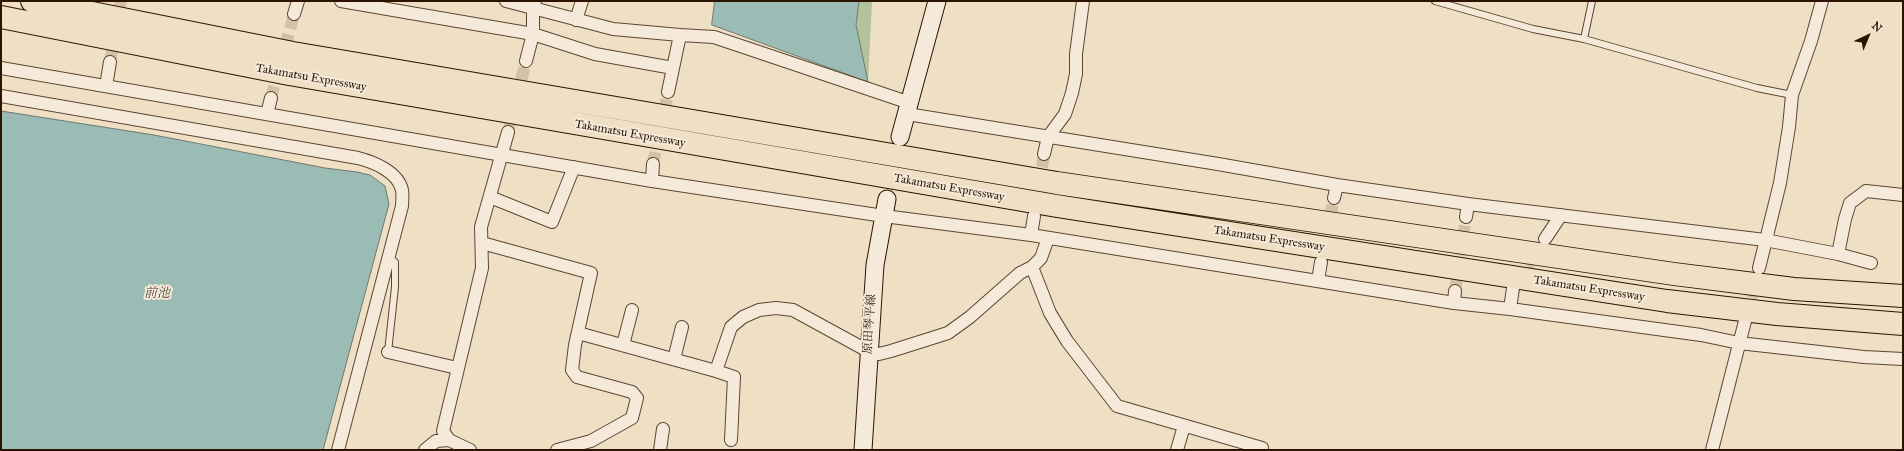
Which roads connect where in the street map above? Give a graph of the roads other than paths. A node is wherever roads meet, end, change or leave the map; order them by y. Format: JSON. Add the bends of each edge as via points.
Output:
{"nodes":[{"id":1,"x":32,"y":1,"type":"edge"},
{"id":2,"x":298,"y":1,"type":"edge"},
{"id":3,"x":341,"y":1,"type":"edge"},
{"id":4,"x":506,"y":1,"type":"edge"},
{"id":5,"x":582,"y":1,"type":"edge"},
{"id":6,"x":937,"y":1,"type":"edge"},
{"id":7,"x":1083,"y":1,"type":"edge"},
{"id":8,"x":1435,"y":1,"type":"edge"},
{"id":9,"x":1592,"y":1,"type":"edge"},
{"id":10,"x":1822,"y":1,"type":"edge"},
{"id":11,"x":534,"y":4,"type":"edge"},
{"id":12,"x":294,"y":14,"type":"tunnel mouth"},
{"id":13,"x":1,"y":17,"type":"edge"},
{"id":14,"x":576,"y":20,"type":"junction"},
{"id":15,"x":533,"y":34,"type":"junction"},
{"id":16,"x":680,"y":35,"type":"junction"},
{"id":17,"x":1584,"y":39,"type":"junction"},
{"id":18,"x":526,"y":61,"type":"tunnel mouth"},
{"id":19,"x":110,"y":62,"type":"tunnel mouth"},
{"id":20,"x":1,"y":68,"type":"edge"},
{"id":21,"x":673,"y":68,"type":"junction"},
{"id":22,"x":106,"y":86,"type":"junction"},
{"id":23,"x":668,"y":92,"type":"tunnel mouth"},
{"id":24,"x":1792,"y":94,"type":"junction"},
{"id":25,"x":1,"y":96,"type":"edge"},
{"id":26,"x":271,"y":98,"type":"tunnel mouth"},
{"id":27,"x":909,"y":109,"type":"junction"},
{"id":28,"x":267,"y":114,"type":"junction"},
{"id":29,"x":508,"y":132,"type":"tunnel mouth"},
{"id":30,"x":900,"y":137,"type":"dead end"},
{"id":31,"x":1048,"y":137,"type":"junction"},
{"id":32,"x":503,"y":154,"type":"junction"},
{"id":33,"x":1044,"y":154,"type":"tunnel mouth"},
{"id":34,"x":653,"y":164,"type":"tunnel mouth"},
{"id":35,"x":574,"y":167,"type":"junction"},
{"id":36,"x":652,"y":181,"type":"junction"},
{"id":37,"x":1337,"y":185,"type":"junction"},
{"id":38,"x":1903,"y":195,"type":"edge"},
{"id":39,"x":490,"y":197,"type":"junction"},
{"id":40,"x":1334,"y":198,"type":"tunnel mouth"},
{"id":41,"x":887,"y":199,"type":"dead end"},
{"id":42,"x":1468,"y":204,"type":"junction"},
{"id":43,"x":1561,"y":215,"type":"junction"},
{"id":44,"x":884,"y":216,"type":"junction"},
{"id":45,"x":1034,"y":216,"type":"dead end"},
{"id":46,"x":1466,"y":217,"type":"tunnel mouth"},
{"id":47,"x":1031,"y":235,"type":"junction"},
{"id":48,"x":1048,"y":238,"type":"junction"},
{"id":49,"x":1545,"y":239,"type":"tunnel mouth"},
{"id":50,"x":1766,"y":240,"type":"junction"},
{"id":51,"x":482,"y":243,"type":"junction"},
{"id":52,"x":1838,"y":254,"type":"junction"},
{"id":53,"x":388,"y":257,"type":"junction"},
{"id":54,"x":1321,"y":262,"type":"tunnel mouth"},
{"id":55,"x":1871,"y":263,"type":"dead end"},
{"id":56,"x":1032,"y":266,"type":"junction"},
{"id":57,"x":1759,"y":268,"type":"tunnel mouth"},
{"id":58,"x":1318,"y":281,"type":"junction"},
{"id":59,"x":1513,"y":288,"type":"tunnel mouth"},
{"id":60,"x":1903,"y":296,"type":"edge"},
{"id":61,"x":1510,"y":309,"type":"junction"},
{"id":62,"x":632,"y":310,"type":"dead end"},
{"id":63,"x":1744,"y":321,"type":"tunnel mouth"},
{"id":64,"x":1903,"y":324,"type":"edge"},
{"id":65,"x":682,"y":327,"type":"dead end"},
{"id":66,"x":578,"y":333,"type":"junction"},
{"id":67,"x":1739,"y":343,"type":"junction"},
{"id":68,"x":623,"y":345,"type":"junction"},
{"id":69,"x":868,"y":351,"type":"junction"},
{"id":70,"x":388,"y":352,"type":"joint"},
{"id":71,"x":1903,"y":359,"type":"edge"},
{"id":72,"x":674,"y":360,"type":"junction"},
{"id":73,"x":458,"y":368,"type":"junction"},
{"id":74,"x":716,"y":371,"type":"junction"},
{"id":75,"x":1184,"y":426,"type":"junction"},
{"id":76,"x":663,"y":429,"type":"dead end"},
{"id":77,"x":449,"y":440,"type":"junction"},
{"id":78,"x":731,"y":440,"type":"dead end"},
{"id":79,"x":338,"y":450,"type":"edge"},
{"id":80,"x":425,"y":450,"type":"edge"},
{"id":81,"x":470,"y":450,"type":"edge"},
{"id":82,"x":557,"y":450,"type":"edge"},
{"id":83,"x":660,"y":450,"type":"edge"},
{"id":84,"x":863,"y":450,"type":"edge"},
{"id":85,"x":1177,"y":450,"type":"edge"},
{"id":86,"x":1262,"y":450,"type":"edge"},
{"id":87,"x":1712,"y":450,"type":"edge"}],
"edges":[{"from":1,"to":60,"type":"highway","name":"Takamatsu Expressway","via":[[293,53],[1056,183],[1674,274],[1794,289]]},
{"from":2,"to":12,"type":"street"},
{"from":3,"to":15,"type":"street"},
{"from":4,"to":11,"type":"street"},
{"from":5,"to":14,"type":"street"},
{"from":6,"to":27,"type":"main road"},
{"from":7,"to":31,"type":"street","via":[[1072,93],[1065,114]]},
{"from":8,"to":17,"type":"lane","via":[[1533,29]]},
{"from":9,"to":17,"type":"lane"},
{"from":10,"to":24,"type":"street"},
{"from":11,"to":14,"type":"street"},
{"from":11,"to":15,"type":"street"},
{"from":13,"to":64,"type":"highway","name":"Takamatsu Expressway","via":[[289,74],[1057,206],[1667,301],[1777,314]]},
{"from":14,"to":16,"type":"street","via":[[613,29]]},
{"from":15,"to":18,"type":"street"},
{"from":15,"to":21,"type":"street","via":[[595,54]]},
{"from":16,"to":21,"type":"street"},
{"from":16,"to":27,"type":"street","via":[[714,37]]},
{"from":17,"to":24,"type":"lane","via":[[1757,88]]},
{"from":19,"to":22,"type":"street"},
{"from":20,"to":22,"type":"street"},
{"from":21,"to":23,"type":"street"},
{"from":22,"to":28,"type":"street"},
{"from":24,"to":50,"type":"street","via":[[1780,183]]},
{"from":25,"to":53,"type":"street","via":[[372,161],[395,178],[402,190],[402,206]]},
{"from":26,"to":28,"type":"street"},
{"from":27,"to":30,"type":"main road"},
{"from":27,"to":31,"type":"street"},
{"from":28,"to":32,"type":"street"},
{"from":29,"to":32,"type":"street"},
{"from":31,"to":33,"type":"street"},
{"from":31,"to":37,"type":"street"},
{"from":32,"to":35,"type":"street"},
{"from":32,"to":39,"type":"street"},
{"from":34,"to":36,"type":"street"},
{"from":35,"to":36,"type":"street"},
{"from":35,"to":39,"type":"street","via":[[552,222]]},
{"from":36,"to":44,"type":"street"},
{"from":37,"to":40,"type":"street"},
{"from":37,"to":42,"type":"street"},
{"from":38,"to":52,"type":"street","via":[[1866,191],[1850,203]]},
{"from":39,"to":51,"type":"street","via":[[481,227]]},
{"from":41,"to":44,"type":"main road","name":"原田琴平線"},
{"from":42,"to":43,"type":"street"},
{"from":42,"to":46,"type":"street"},
{"from":43,"to":49,"type":"street"},
{"from":43,"to":50,"type":"street"},
{"from":44,"to":47,"type":"street"},
{"from":44,"to":69,"type":"main road","name":"原田琴平線","via":[[875,265]]},
{"from":45,"to":47,"type":"street"},
{"from":47,"to":48,"type":"street"},
{"from":48,"to":56,"type":"street","via":[[1041,258]]},
{"from":48,"to":58,"type":"street"},
{"from":50,"to":52,"type":"street"},
{"from":50,"to":57,"type":"street"},
{"from":51,"to":66,"type":"street","via":[[591,273]]},
{"from":51,"to":73,"type":"street","via":[[482,268]]},
{"from":52,"to":55,"type":"street"},
{"from":53,"to":70,"type":"lane","via":[[395,262],[395,287]]},
{"from":53,"to":79,"type":"street"},
{"from":54,"to":58,"type":"street"},
{"from":56,"to":69,"type":"street","via":[[1020,273],[948,333],[891,352],[880,354]]},
{"from":56,"to":75,"type":"street","via":[[1050,313],[1067,341],[1117,406]]},
{"from":58,"to":61,"type":"street","via":[[1454,297]]},
{"from":59,"to":61,"type":"street"},
{"from":61,"to":67,"type":"street","via":[[1701,335]]},
{"from":62,"to":68,"type":"street"},
{"from":63,"to":67,"type":"street"},
{"from":65,"to":72,"type":"street"},
{"from":66,"to":68,"type":"street"},
{"from":66,"to":82,"type":"street","via":[[572,370],[576,377],[632,392],[637,398],[632,418],[591,441]]},
{"from":67,"to":71,"type":"street"},
{"from":67,"to":87,"type":"street"},
{"from":68,"to":72,"type":"street"},
{"from":69,"to":74,"type":"street","via":[[793,310],[759,310],[742,317],[731,327]]},
{"from":69,"to":84,"type":"main road","name":"原田琴平線"},
{"from":70,"to":73,"type":"street"},
{"from":72,"to":74,"type":"street"},
{"from":73,"to":77,"type":"street","via":[[443,430]]},
{"from":74,"to":78,"type":"street","via":[[734,377]]},
{"from":75,"to":85,"type":"street"},
{"from":75,"to":86,"type":"street"},
{"from":76,"to":83,"type":"street"},
{"from":77,"to":80,"type":"street","via":[[436,441]]},
{"from":77,"to":81,"type":"street"}]}
